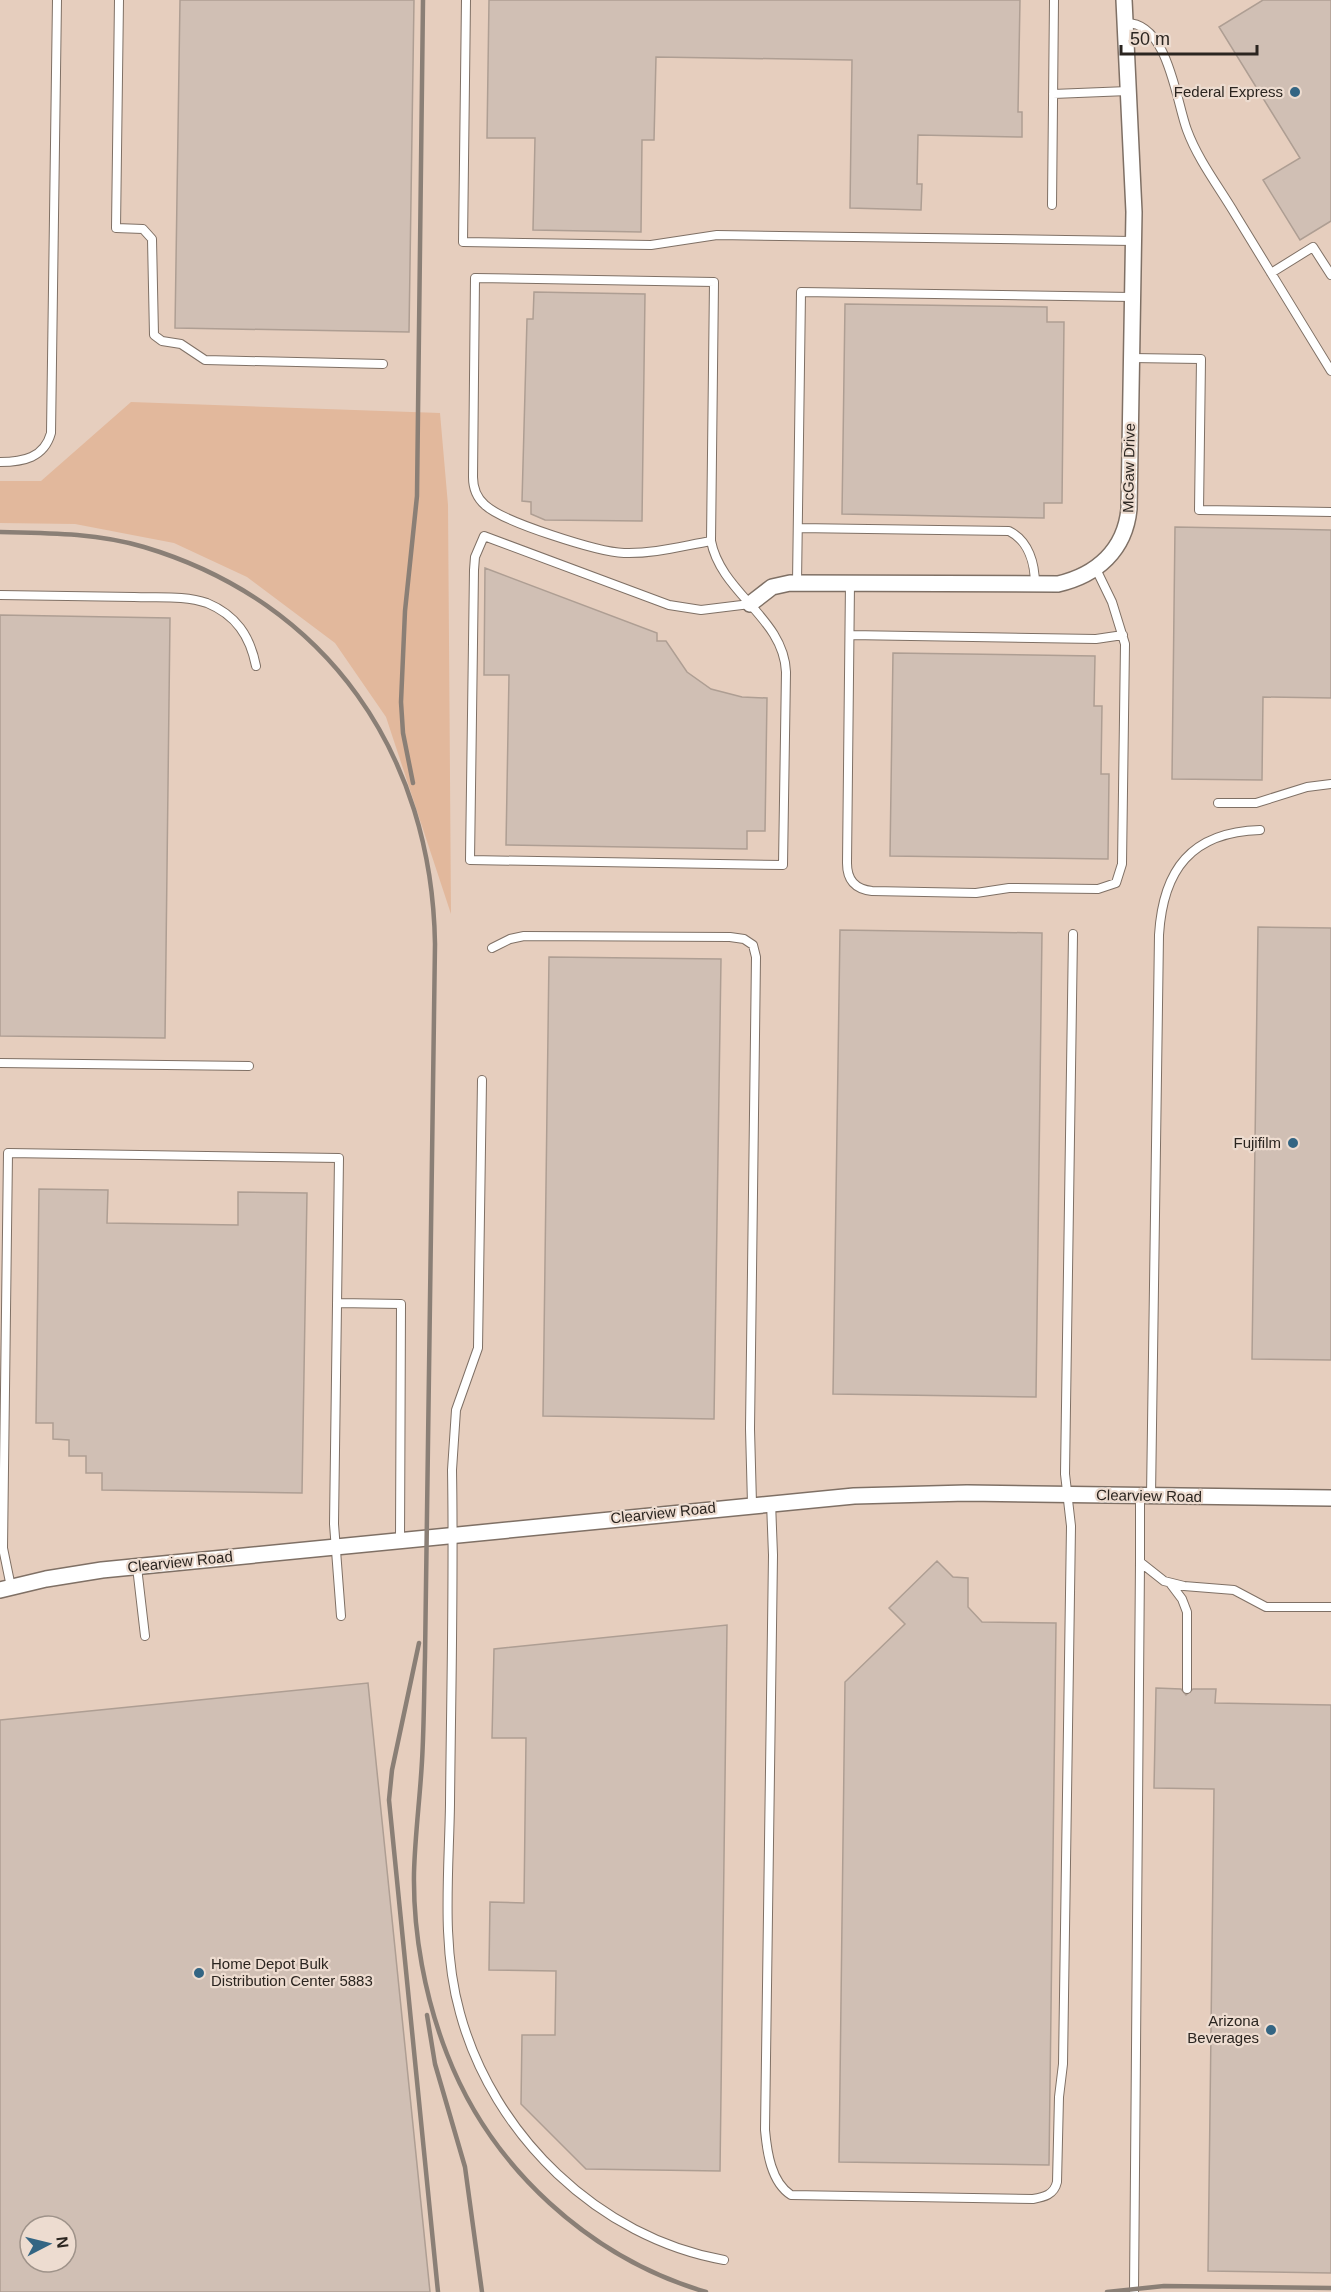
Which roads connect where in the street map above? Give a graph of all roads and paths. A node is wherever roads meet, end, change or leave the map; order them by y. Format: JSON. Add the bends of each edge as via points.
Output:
{"nodes":[{"id":1,"x":57,"y":0,"type":"edge"},
{"id":2,"x":119,"y":0,"type":"edge"},
{"id":3,"x":466,"y":0,"type":"edge"},
{"id":4,"x":1054,"y":0,"type":"edge"},
{"id":5,"x":1124,"y":0,"type":"edge"},
{"id":6,"x":1125,"y":24,"type":"junction"},
{"id":7,"x":1128,"y":91,"type":"junction"},
{"id":8,"x":1053,"y":94,"type":"junction"},
{"id":9,"x":1052,"y":205,"type":"dead end"},
{"id":10,"x":1133,"y":241,"type":"junction"},
{"id":11,"x":1271,"y":273,"type":"junction"},
{"id":12,"x":1331,"y":275,"type":"edge"},
{"id":13,"x":1132,"y":297,"type":"junction"},
{"id":14,"x":1131,"y":358,"type":"junction"},
{"id":15,"x":383,"y":363,"type":"dead end"},
{"id":16,"x":1331,"y":371,"type":"edge"},
{"id":17,"x":0,"y":462,"type":"edge"},
{"id":18,"x":1331,"y":512,"type":"edge"},
{"id":19,"x":798,"y":528,"type":"junction"},
{"id":20,"x":711,"y":541,"type":"junction"},
{"id":21,"x":1096,"y":569,"type":"junction"},
{"id":22,"x":797,"y":583,"type":"junction"},
{"id":23,"x":850,"y":584,"type":"junction"},
{"id":24,"x":1035,"y":586,"type":"junction"},
{"id":25,"x":0,"y":595,"type":"edge"},
{"id":26,"x":750,"y":604,"type":"junction"},
{"id":27,"x":850,"y":635,"type":"junction"},
{"id":28,"x":1123,"y":635,"type":"junction"},
{"id":29,"x":256,"y":666,"type":"dead end"},
{"id":30,"x":1331,"y":784,"type":"edge"},
{"id":31,"x":1218,"y":803,"type":"dead end"},
{"id":32,"x":1260,"y":830,"type":"dead end"},
{"id":33,"x":1073,"y":934,"type":"dead end"},
{"id":34,"x":492,"y":948,"type":"dead end"},
{"id":35,"x":0,"y":1063,"type":"edge"},
{"id":36,"x":249,"y":1066,"type":"dead end"},
{"id":37,"x":482,"y":1080,"type":"dead end"},
{"id":38,"x":338,"y":1303,"type":"junction"},
{"id":39,"x":1068,"y":1495,"type":"junction"},
{"id":40,"x":1146,"y":1496,"type":"junction"},
{"id":41,"x":1331,"y":1498,"type":"edge"},
{"id":42,"x":771,"y":1502,"type":"junction"},
{"id":43,"x":752,"y":1504,"type":"junction"},
{"id":44,"x":453,"y":1535,"type":"junction"},
{"id":45,"x":400,"y":1540,"type":"junction"},
{"id":46,"x":335,"y":1547,"type":"junction"},
{"id":47,"x":1140,"y":1562,"type":"junction"},
{"id":48,"x":137,"y":1567,"type":"junction"},
{"id":49,"x":1170,"y":1583,"type":"junction"},
{"id":50,"x":5,"y":1588,"type":"edge"},
{"id":51,"x":1331,"y":1607,"type":"edge"},
{"id":52,"x":341,"y":1616,"type":"dead end"},
{"id":53,"x":145,"y":1636,"type":"dead end"},
{"id":54,"x":1187,"y":1689,"type":"dead end"},
{"id":55,"x":724,"y":2260,"type":"dead end"},
{"id":56,"x":1134,"y":2292,"type":"edge"}],
"edges":[{"from":1,"to":17,"type":"lane","via":[[51,426],[45,447],[26,460]]},
{"from":2,"to":15,"type":"lane","via":[[116,228],[143,229],[153,239],[154,335],[162,341],[181,344],[205,360]]},
{"from":3,"to":10,"type":"lane","via":[[463,242],[651,244],[717,234]]},
{"from":4,"to":8,"type":"lane"},
{"from":5,"to":6,"type":"street","name":"McGaw Drive"},
{"from":6,"to":7,"type":"street","name":"McGaw Drive"},
{"from":6,"to":11,"type":"lane","via":[[1137,24],[1148,31],[1163,56],[1174,78],[1192,142]]},
{"from":7,"to":8,"type":"lane"},
{"from":7,"to":10,"type":"street","name":"McGaw Drive"},
{"from":8,"to":9,"type":"lane"},
{"from":10,"to":13,"type":"street","name":"McGaw Drive"},
{"from":11,"to":12,"type":"lane","via":[[1314,247]]},
{"from":11,"to":16,"type":"lane"},
{"from":13,"to":14,"type":"street","name":"McGaw Drive"},
{"from":13,"to":19,"type":"lane","via":[[801,292]]},
{"from":14,"to":18,"type":"lane","via":[[1201,359],[1199,510]]},
{"from":14,"to":21,"type":"street","name":"McGaw Drive","via":[[1128,519],[1116,548]]},
{"from":19,"to":22,"type":"lane"},
{"from":19,"to":24,"type":"lane","via":[[1009,531],[1032,557]]},
{"from":20,"to":20,"type":"lane","via":[[714,282],[476,278],[473,483],[481,501],[498,513],[601,550],[649,552]]},
{"from":20,"to":26,"type":"lane","via":[[721,567]]},
{"from":21,"to":24,"type":"street","name":"McGaw Drive","via":[[1069,582]]},
{"from":21,"to":28,"type":"lane"},
{"from":22,"to":23,"type":"street","name":"McGaw Drive"},
{"from":22,"to":26,"type":"street","name":"McGaw Drive","via":[[772,587]]},
{"from":23,"to":24,"type":"street","name":"McGaw Drive"},
{"from":23,"to":27,"type":"lane"},
{"from":25,"to":29,"type":"lane","via":[[200,601],[217,608],[241,627]]},
{"from":26,"to":26,"type":"lane","via":[[772,632],[784,658],[783,865],[470,860],[474,570],[484,536],[669,605],[701,610]]},
{"from":27,"to":28,"type":"lane","via":[[1096,639]]},
{"from":27,"to":28,"type":"lane","via":[[850,881],[867,891],[975,893],[1009,888],[1098,889],[1116,883],[1122,864]]},
{"from":30,"to":31,"type":"lane","via":[[1256,803]]},
{"from":32,"to":40,"type":"lane","via":[[1224,834],[1193,850],[1171,878],[1162,904]]},
{"from":33,"to":39,"type":"lane","via":[[1065,1474]]},
{"from":34,"to":43,"type":"lane","via":[[524,936],[730,937],[753,945],[756,957]]},
{"from":35,"to":36,"type":"lane"},
{"from":37,"to":44,"type":"lane","via":[[479,1341],[456,1410]]},
{"from":38,"to":45,"type":"lane","via":[[401,1304]]},
{"from":38,"to":46,"type":"lane"},
{"from":38,"to":50,"type":"lane","via":[[339,1158],[9,1153]]},
{"from":39,"to":40,"type":"street","name":"Clearview Road"},
{"from":39,"to":42,"type":"street","name":"Clearview Road","via":[[909,1493]]},
{"from":39,"to":42,"type":"lane","via":[[1071,1526],[1064,2064],[1059,2097],[1057,2182],[1052,2193],[1033,2199],[791,2195],[781,2186],[771,2163],[765,2130]]},
{"from":40,"to":41,"type":"street","name":"Clearview Road"},
{"from":40,"to":47,"type":"lane"},
{"from":42,"to":43,"type":"street","name":"Clearview Road"},
{"from":43,"to":44,"type":"street","name":"Clearview Road"},
{"from":44,"to":45,"type":"street","name":"Clearview Road"},
{"from":44,"to":55,"type":"lane","via":[[448,1938],[455,1994],[465,2031],[509,2118],[565,2181],[635,2229],[688,2252]]},
{"from":45,"to":46,"type":"street","name":"Clearview Road"},
{"from":46,"to":48,"type":"street","name":"Clearview Road"},
{"from":46,"to":52,"type":"lane"},
{"from":47,"to":49,"type":"lane"},
{"from":47,"to":56,"type":"lane"},
{"from":48,"to":50,"type":"street","name":"Clearview Road","via":[[65,1575]]},
{"from":48,"to":53,"type":"lane"},
{"from":49,"to":51,"type":"lane","via":[[1234,1590],[1266,1607]]},
{"from":49,"to":54,"type":"lane","via":[[1187,1612]]}]}
